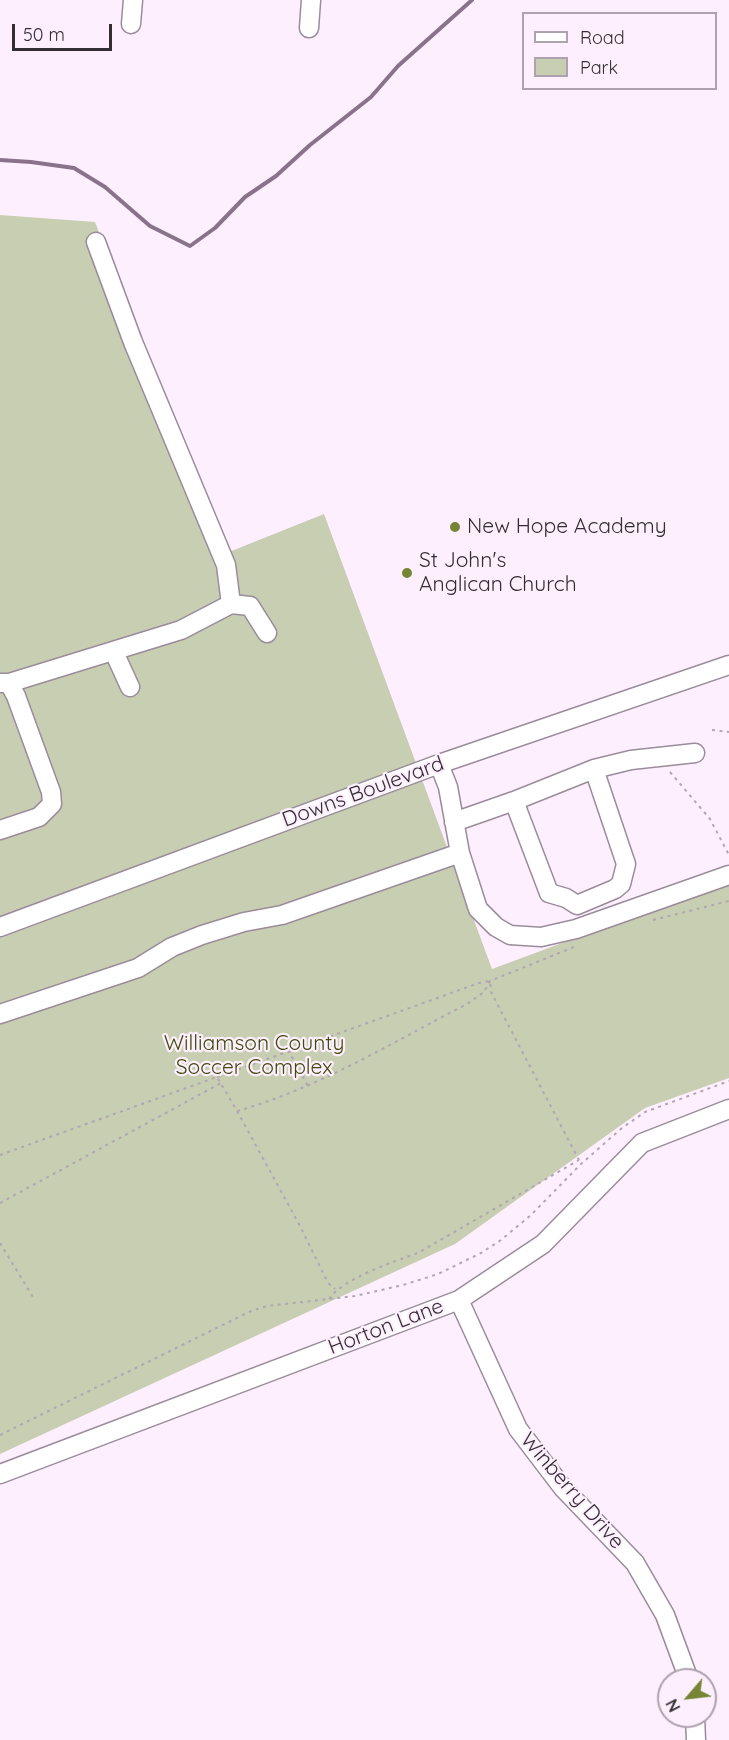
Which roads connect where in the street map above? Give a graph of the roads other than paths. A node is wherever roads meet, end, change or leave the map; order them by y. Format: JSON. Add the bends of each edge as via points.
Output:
{"nodes":[{"id":1,"x":133,"y":0,"type":"edge"},
{"id":2,"x":311,"y":0,"type":"edge"},
{"id":3,"x":131,"y":24,"type":"dead end"},
{"id":4,"x":309,"y":28,"type":"dead end"},
{"id":5,"x":96,"y":242,"type":"dead end"},
{"id":6,"x":231,"y":604,"type":"junction"},
{"id":7,"x":267,"y":633,"type":"dead end"},
{"id":8,"x":114,"y":651,"type":"junction"},
{"id":9,"x":729,"y":665,"type":"edge"},
{"id":10,"x":5,"y":683,"type":"edge"},
{"id":11,"x":130,"y":687,"type":"dead end"},
{"id":12,"x":695,"y":753,"type":"dead end"},
{"id":13,"x":439,"y":764,"type":"junction"},
{"id":14,"x":594,"y":769,"type":"junction"},
{"id":15,"x":514,"y":801,"type":"junction"},
{"id":16,"x":454,"y":822,"type":"junction"},
{"id":17,"x":0,"y":830,"type":"edge"},
{"id":18,"x":460,"y":853,"type":"junction"},
{"id":19,"x":729,"y":875,"type":"edge"},
{"id":20,"x":0,"y":927,"type":"edge"},
{"id":21,"x":0,"y":1014,"type":"edge"},
{"id":22,"x":729,"y":1109,"type":"edge"},
{"id":23,"x":459,"y":1300,"type":"junction"},
{"id":24,"x":0,"y":1474,"type":"edge"},
{"id":25,"x":684,"y":1668,"type":"edge"}],
"edges":[{"from":1,"to":3,"type":"street"},
{"from":2,"to":4,"type":"street"},
{"from":5,"to":6,"type":"street","via":[[133,342],[226,565]]},
{"from":6,"to":7,"type":"street","via":[[250,606]]},
{"from":6,"to":8,"type":"street","via":[[180,630]]},
{"from":8,"to":10,"type":"street"},
{"from":8,"to":11,"type":"street"},
{"from":9,"to":13,"type":"street","name":"Downs Boulevard"},
{"from":10,"to":17,"type":"street","via":[[16,696],[52,804],[39,817]]},
{"from":12,"to":14,"type":"street","via":[[631,760]]},
{"from":13,"to":16,"type":"street"},
{"from":13,"to":20,"type":"street","name":"Downs Boulevard"},
{"from":14,"to":15,"type":"street"},
{"from":14,"to":15,"type":"street","via":[[626,864],[621,884],[577,905],[549,893]]},
{"from":15,"to":16,"type":"street"},
{"from":16,"to":18,"type":"street"},
{"from":18,"to":19,"type":"street","via":[[478,909],[510,935],[541,937],[576,928]]},
{"from":18,"to":21,"type":"street","via":[[282,915],[211,932],[172,947],[138,968]]},
{"from":22,"to":23,"type":"street","name":"Horton Lane","via":[[642,1143],[543,1244]]},
{"from":23,"to":24,"type":"street","name":"Horton Lane"},
{"from":23,"to":25,"type":"street","name":"Winberry Drive","via":[[518,1429],[563,1488],[634,1563],[665,1615]]}]}
